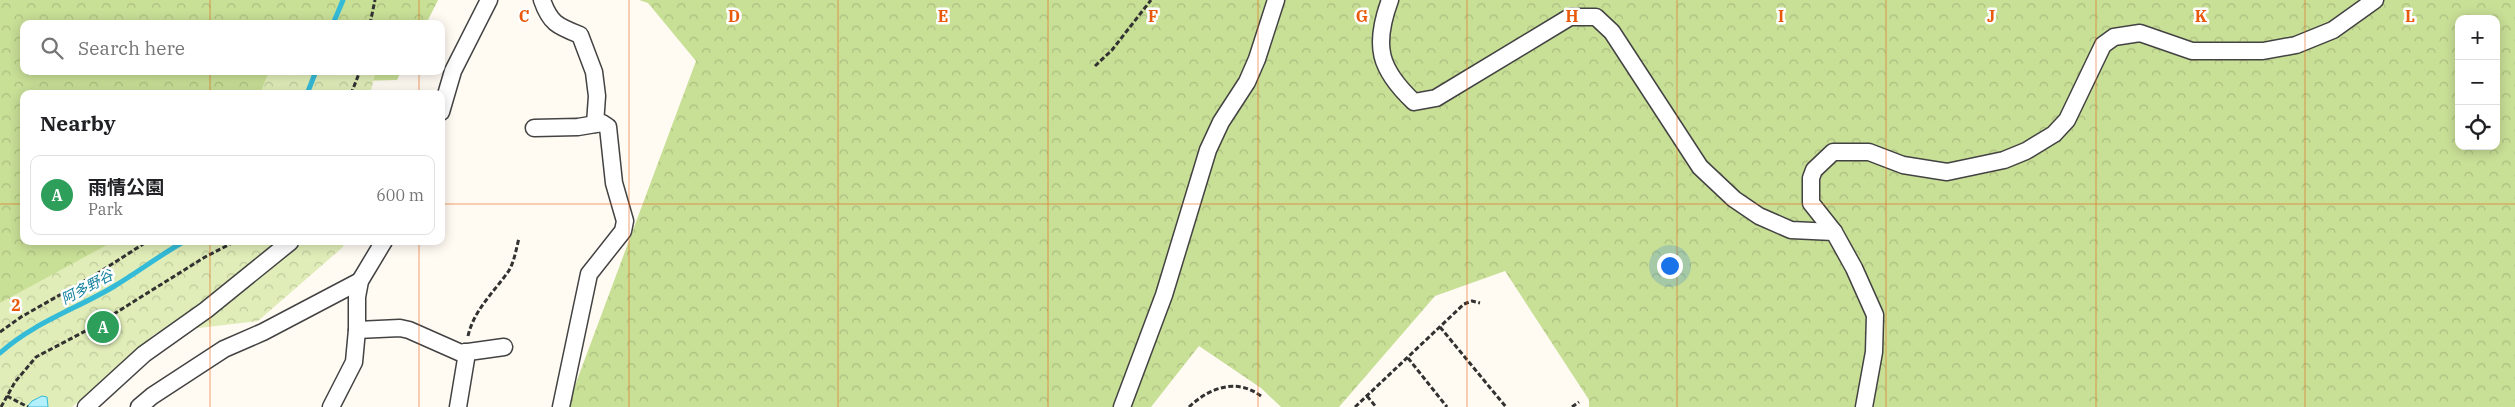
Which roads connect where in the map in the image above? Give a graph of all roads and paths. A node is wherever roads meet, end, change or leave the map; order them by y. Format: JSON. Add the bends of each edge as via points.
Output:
{"nodes":[{"id":1,"x":375,"y":0,"type":"edge"},
{"id":2,"x":489,"y":0,"type":"edge"},
{"id":3,"x":542,"y":0,"type":"edge"},
{"id":4,"x":1151,"y":0,"type":"edge"},
{"id":5,"x":1276,"y":0,"type":"edge"},
{"id":6,"x":1390,"y":0,"type":"edge"},
{"id":7,"x":2375,"y":0,"type":"edge"},
{"id":8,"x":371,"y":20,"type":"edge"},
{"id":9,"x":1095,"y":66,"type":"dead end"},
{"id":10,"x":358,"y":75,"type":"edge"},
{"id":11,"x":353,"y":90,"type":"edge"},
{"id":12,"x":445,"y":98,"type":"edge"},
{"id":13,"x":595,"y":124,"type":"junction"},
{"id":14,"x":534,"y":128,"type":"dead end"},
{"id":15,"x":1834,"y":232,"type":"junction"},
{"id":16,"x":519,"y":238,"type":"dead end"},
{"id":17,"x":142,"y":245,"type":"edge"},
{"id":18,"x":228,"y":245,"type":"edge"},
{"id":19,"x":286,"y":245,"type":"edge"},
{"id":20,"x":382,"y":245,"type":"edge"},
{"id":21,"x":360,"y":280,"type":"junction"},
{"id":22,"x":1480,"y":303,"type":"dead end"},
{"id":23,"x":1440,"y":327,"type":"junction"},
{"id":24,"x":357,"y":330,"type":"junction"},
{"id":25,"x":0,"y":332,"type":"edge"},
{"id":26,"x":504,"y":347,"type":"dead end"},
{"id":27,"x":465,"y":352,"type":"junction"},
{"id":28,"x":1408,"y":358,"type":"junction"},
{"id":29,"x":7,"y":396,"type":"junction"},
{"id":30,"x":1261,"y":396,"type":"dead end"},
{"id":31,"x":1367,"y":396,"type":"junction"},
{"id":32,"x":1579,"y":402,"type":"dead end"},
{"id":33,"x":2,"y":407,"type":"edge"},
{"id":34,"x":27,"y":407,"type":"edge"},
{"id":35,"x":86,"y":407,"type":"edge"},
{"id":36,"x":139,"y":407,"type":"edge"},
{"id":37,"x":331,"y":407,"type":"edge"},
{"id":38,"x":458,"y":407,"type":"edge"},
{"id":39,"x":561,"y":407,"type":"edge"},
{"id":40,"x":1122,"y":407,"type":"edge"},
{"id":41,"x":1189,"y":407,"type":"edge"},
{"id":42,"x":1355,"y":407,"type":"edge"},
{"id":43,"x":1376,"y":407,"type":"edge"},
{"id":44,"x":1447,"y":407,"type":"edge"},
{"id":45,"x":1506,"y":407,"type":"edge"},
{"id":46,"x":1572,"y":407,"type":"edge"},
{"id":47,"x":1864,"y":407,"type":"edge"}],
"edges":[{"from":1,"to":8,"type":"path"},
{"from":2,"to":12,"type":"street","via":[[453,70]]},
{"from":3,"to":13,"type":"street","via":[[548,16],[558,26],[580,35],[594,72],[597,96]]},
{"from":4,"to":9,"type":"path","via":[[1112,50]]},
{"from":5,"to":40,"type":"street","via":[[1258,59],[1208,150],[1164,295]]},
{"from":6,"to":15,"type":"street","via":[[1382,22],[1382,59],[1395,84],[1414,102],[1436,98],[1570,18],[1596,18],[1612,32],[1700,167],[1734,199],[1759,216],[1791,230]]},
{"from":7,"to":15,"type":"street","via":[[2333,30],[2296,45],[2263,52],[2192,52],[2140,33],[2114,37],[2103,45],[2067,120],[2054,134],[2004,160],[1947,172],[1903,165],[1869,152],[1833,152],[1810,178],[1810,203]]},
{"from":10,"to":11,"type":"path"},
{"from":13,"to":14,"type":"street"},
{"from":13,"to":39,"type":"street","via":[[602,123],[608,127],[614,183],[625,221],[623,232],[590,274]]},
{"from":15,"to":47,"type":"street","via":[[1875,314],[1874,352]]},
{"from":16,"to":27,"type":"path","via":[[508,272],[487,297],[473,322]]},
{"from":17,"to":25,"type":"path"},
{"from":18,"to":29,"type":"path","via":[[93,327],[36,357],[14,382]]},
{"from":19,"to":35,"type":"street","via":[[213,305],[144,354]]},
{"from":20,"to":21,"type":"street"},
{"from":21,"to":24,"type":"street"},
{"from":21,"to":36,"type":"street","via":[[224,349]]},
{"from":22,"to":23,"type":"path","via":[[1464,304]]},
{"from":23,"to":28,"type":"path"},
{"from":23,"to":45,"type":"path"},
{"from":24,"to":27,"type":"street","via":[[410,330]]},
{"from":24,"to":37,"type":"street","via":[[354,362]]},
{"from":26,"to":27,"type":"street"},
{"from":27,"to":38,"type":"street"},
{"from":28,"to":31,"type":"path"},
{"from":28,"to":44,"type":"path"},
{"from":29,"to":33,"type":"path"},
{"from":29,"to":34,"type":"path"},
{"from":30,"to":41,"type":"path","via":[[1245,387],[1228,386],[1217,389]]},
{"from":31,"to":42,"type":"path"},
{"from":31,"to":43,"type":"path"},
{"from":32,"to":46,"type":"path"}]}
